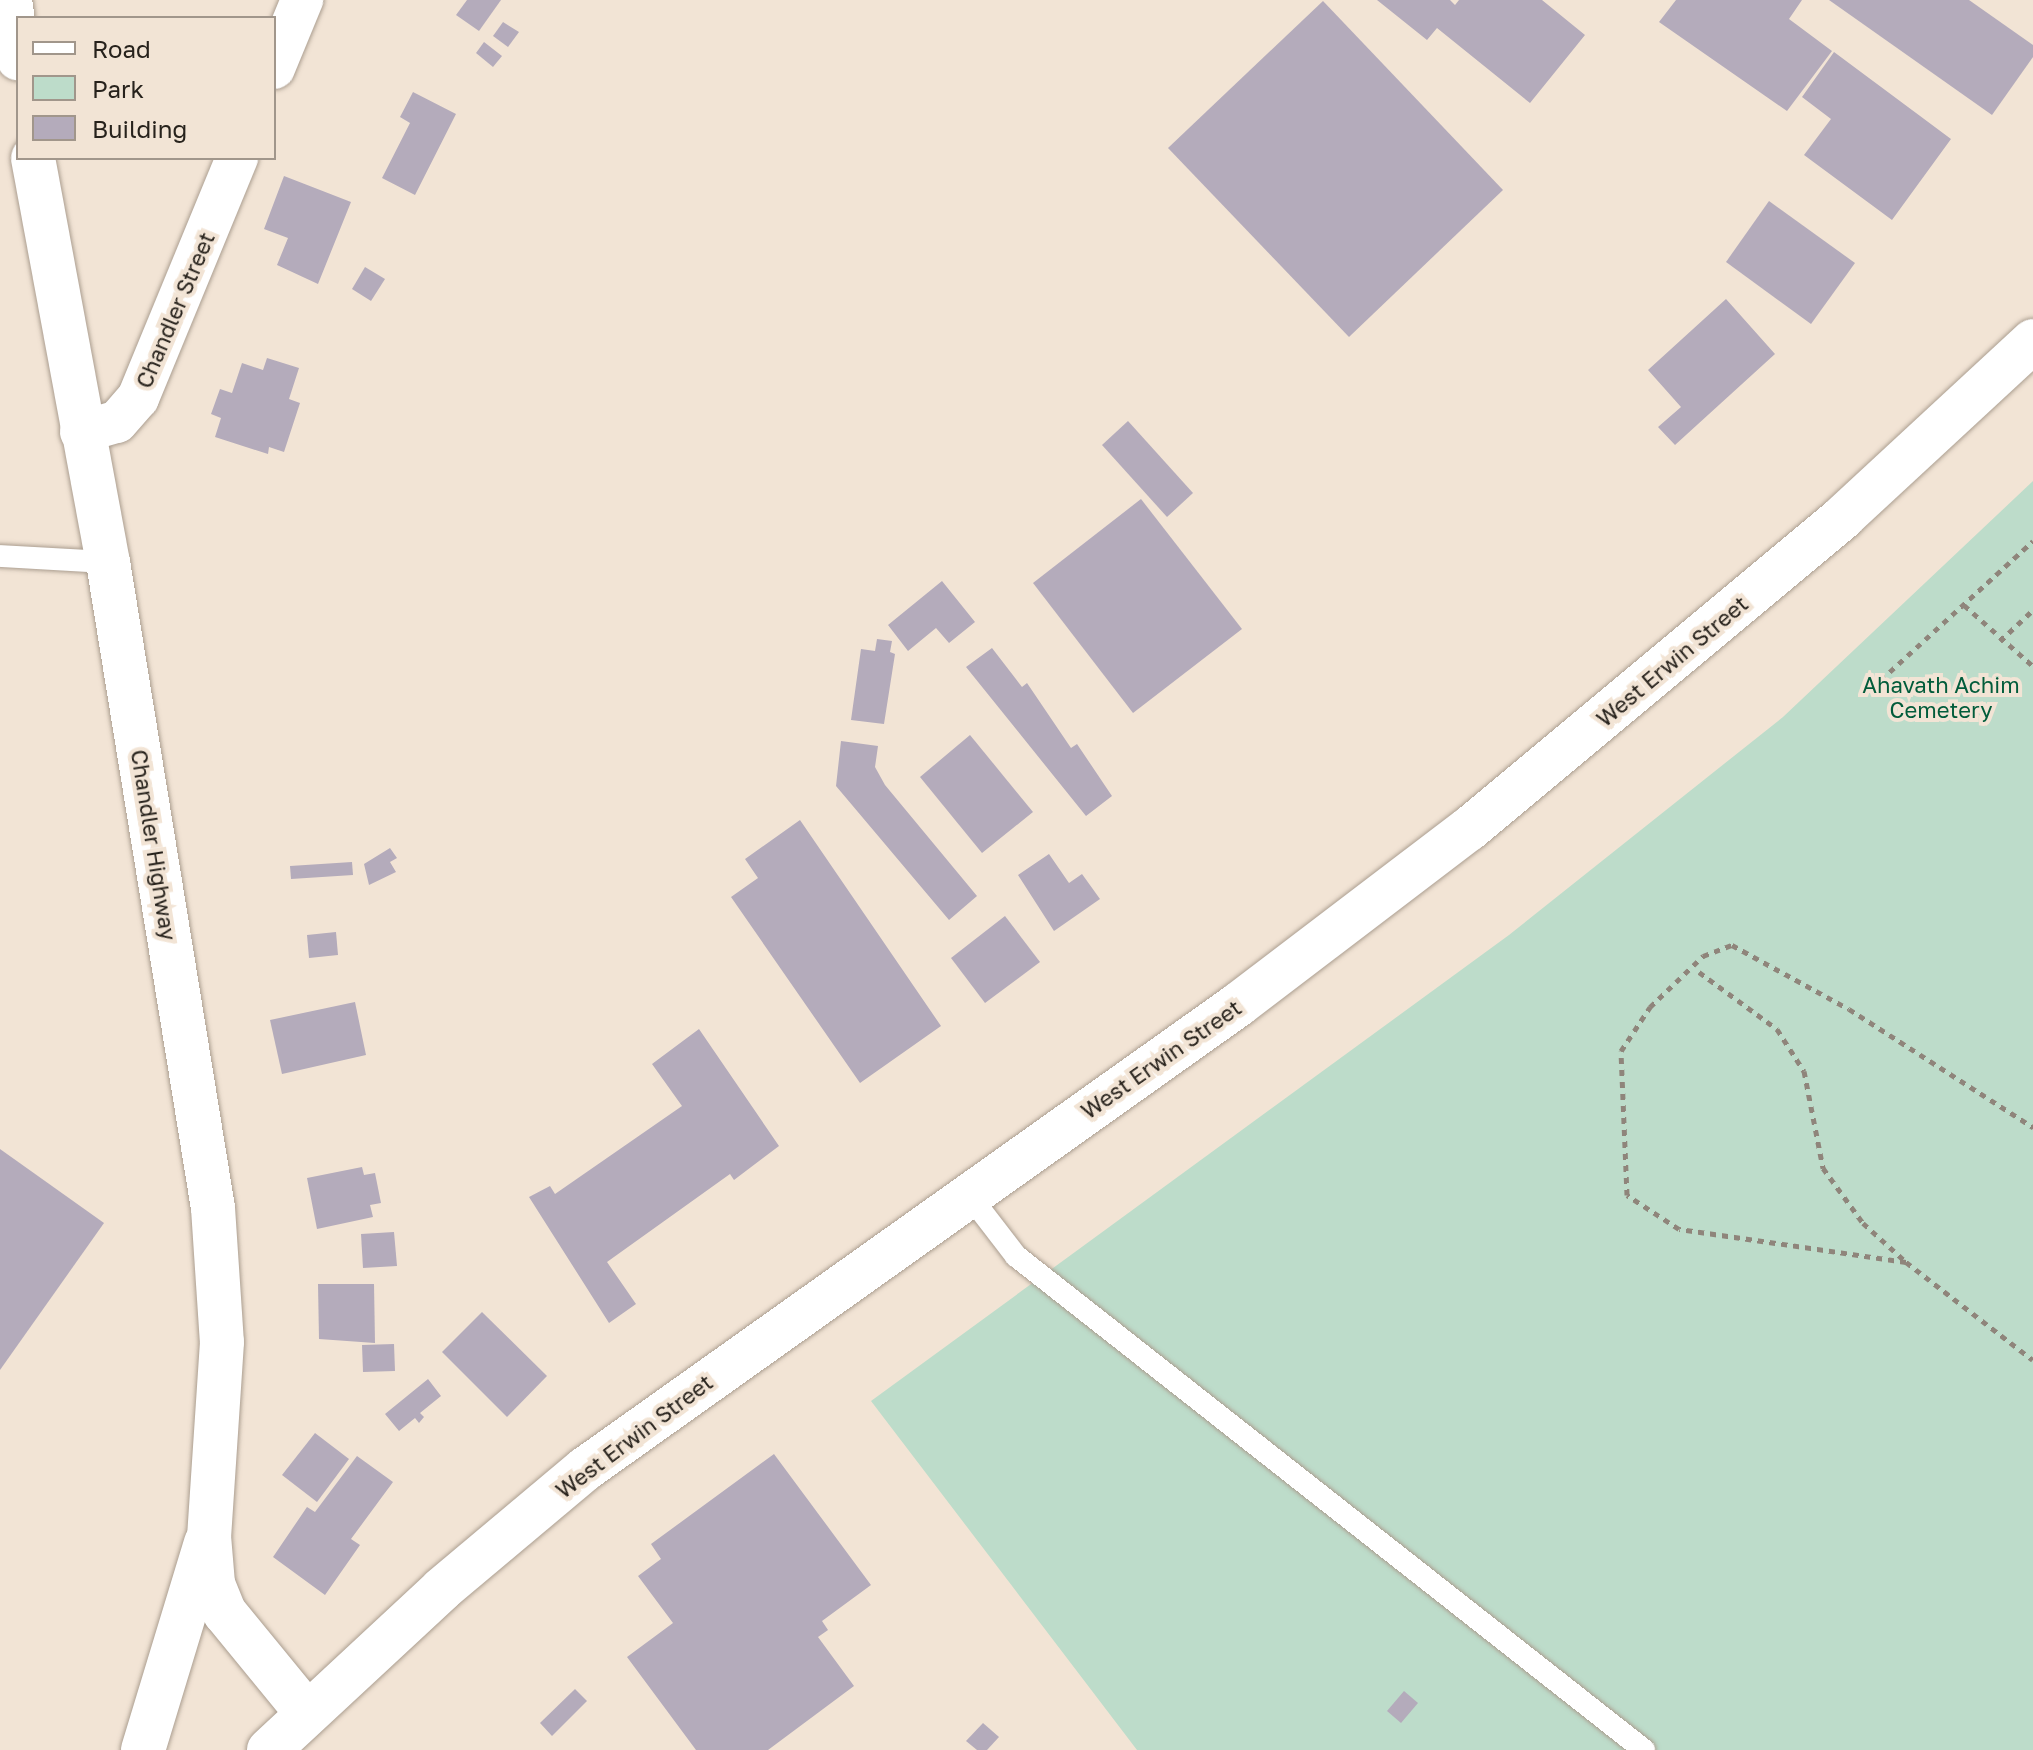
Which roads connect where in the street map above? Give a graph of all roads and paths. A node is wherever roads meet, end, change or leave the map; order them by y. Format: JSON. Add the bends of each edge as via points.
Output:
{"nodes":[{"id":1,"x":10,"y":0,"type":"edge"},
{"id":2,"x":302,"y":0,"type":"edge"},
{"id":3,"x":16,"y":44,"type":"edge"},
{"id":4,"x":276,"y":63,"type":"edge"},
{"id":5,"x":33,"y":160,"type":"edge"},
{"id":6,"x":236,"y":160,"type":"edge"},
{"id":7,"x":2033,"y":341,"type":"edge"},
{"id":8,"x":81,"y":432,"type":"junction"},
{"id":9,"x":2033,"y":541,"type":"edge"},
{"id":10,"x":0,"y":556,"type":"edge"},
{"id":11,"x":108,"y":562,"type":"junction"},
{"id":12,"x":1964,"y":605,"type":"junction"},
{"id":13,"x":2033,"y":610,"type":"edge"},
{"id":14,"x":2000,"y":641,"type":"junction"},
{"id":15,"x":2033,"y":666,"type":"edge"},
{"id":16,"x":1872,"y":688,"type":"dead end"},
{"id":17,"x":1699,"y":972,"type":"dead end"},
{"id":18,"x":2033,"y":1127,"type":"edge"},
{"id":19,"x":969,"y":1195,"type":"junction"},
{"id":20,"x":1906,"y":1262,"type":"junction"},
{"id":21,"x":2033,"y":1360,"type":"edge"},
{"id":22,"x":209,"y":1536,"type":"junction"},
{"id":23,"x":306,"y":1712,"type":"junction"},
{"id":24,"x":143,"y":1750,"type":"edge"},
{"id":25,"x":269,"y":1750,"type":"edge"},
{"id":26,"x":1644,"y":1750,"type":"edge"}],
"edges":[{"from":1,"to":3,"type":"main road"},
{"from":2,"to":4,"type":"street"},
{"from":5,"to":8,"type":"main road","name":"Chandler Highway"},
{"from":6,"to":8,"type":"street","name":"Chandler Street","via":[[138,398],[117,422]]},
{"from":7,"to":19,"type":"main road","name":"West Erwin Street","via":[[1843,517],[1502,803],[1239,1004]]},
{"from":8,"to":11,"type":"main road","name":"Chandler Highway"},
{"from":9,"to":12,"type":"path"},
{"from":10,"to":11,"type":"lane"},
{"from":11,"to":22,"type":"main road","name":"Chandler Highway","via":[[213,1208],[222,1342]]},
{"from":12,"to":14,"type":"path"},
{"from":12,"to":16,"type":"path"},
{"from":13,"to":14,"type":"path"},
{"from":14,"to":15,"type":"path"},
{"from":17,"to":20,"type":"path","via":[[1777,1029],[1804,1071],[1823,1168],[1863,1223]]},
{"from":18,"to":20,"type":"path","via":[[1849,1009],[1732,945],[1703,956],[1650,1007],[1621,1051],[1627,1195],[1679,1229]]},
{"from":19,"to":23,"type":"main road","name":"West Erwin Street","via":[[585,1469]]},
{"from":19,"to":26,"type":"lane","via":[[1016,1256]]},
{"from":20,"to":21,"type":"path"},
{"from":22,"to":23,"type":"main road","name":"Chandler Highway","via":[[213,1584],[225,1613]]},
{"from":22,"to":24,"type":"main road","name":"Chandler Highway"},
{"from":23,"to":25,"type":"main road","name":"West Erwin Street"}]}
